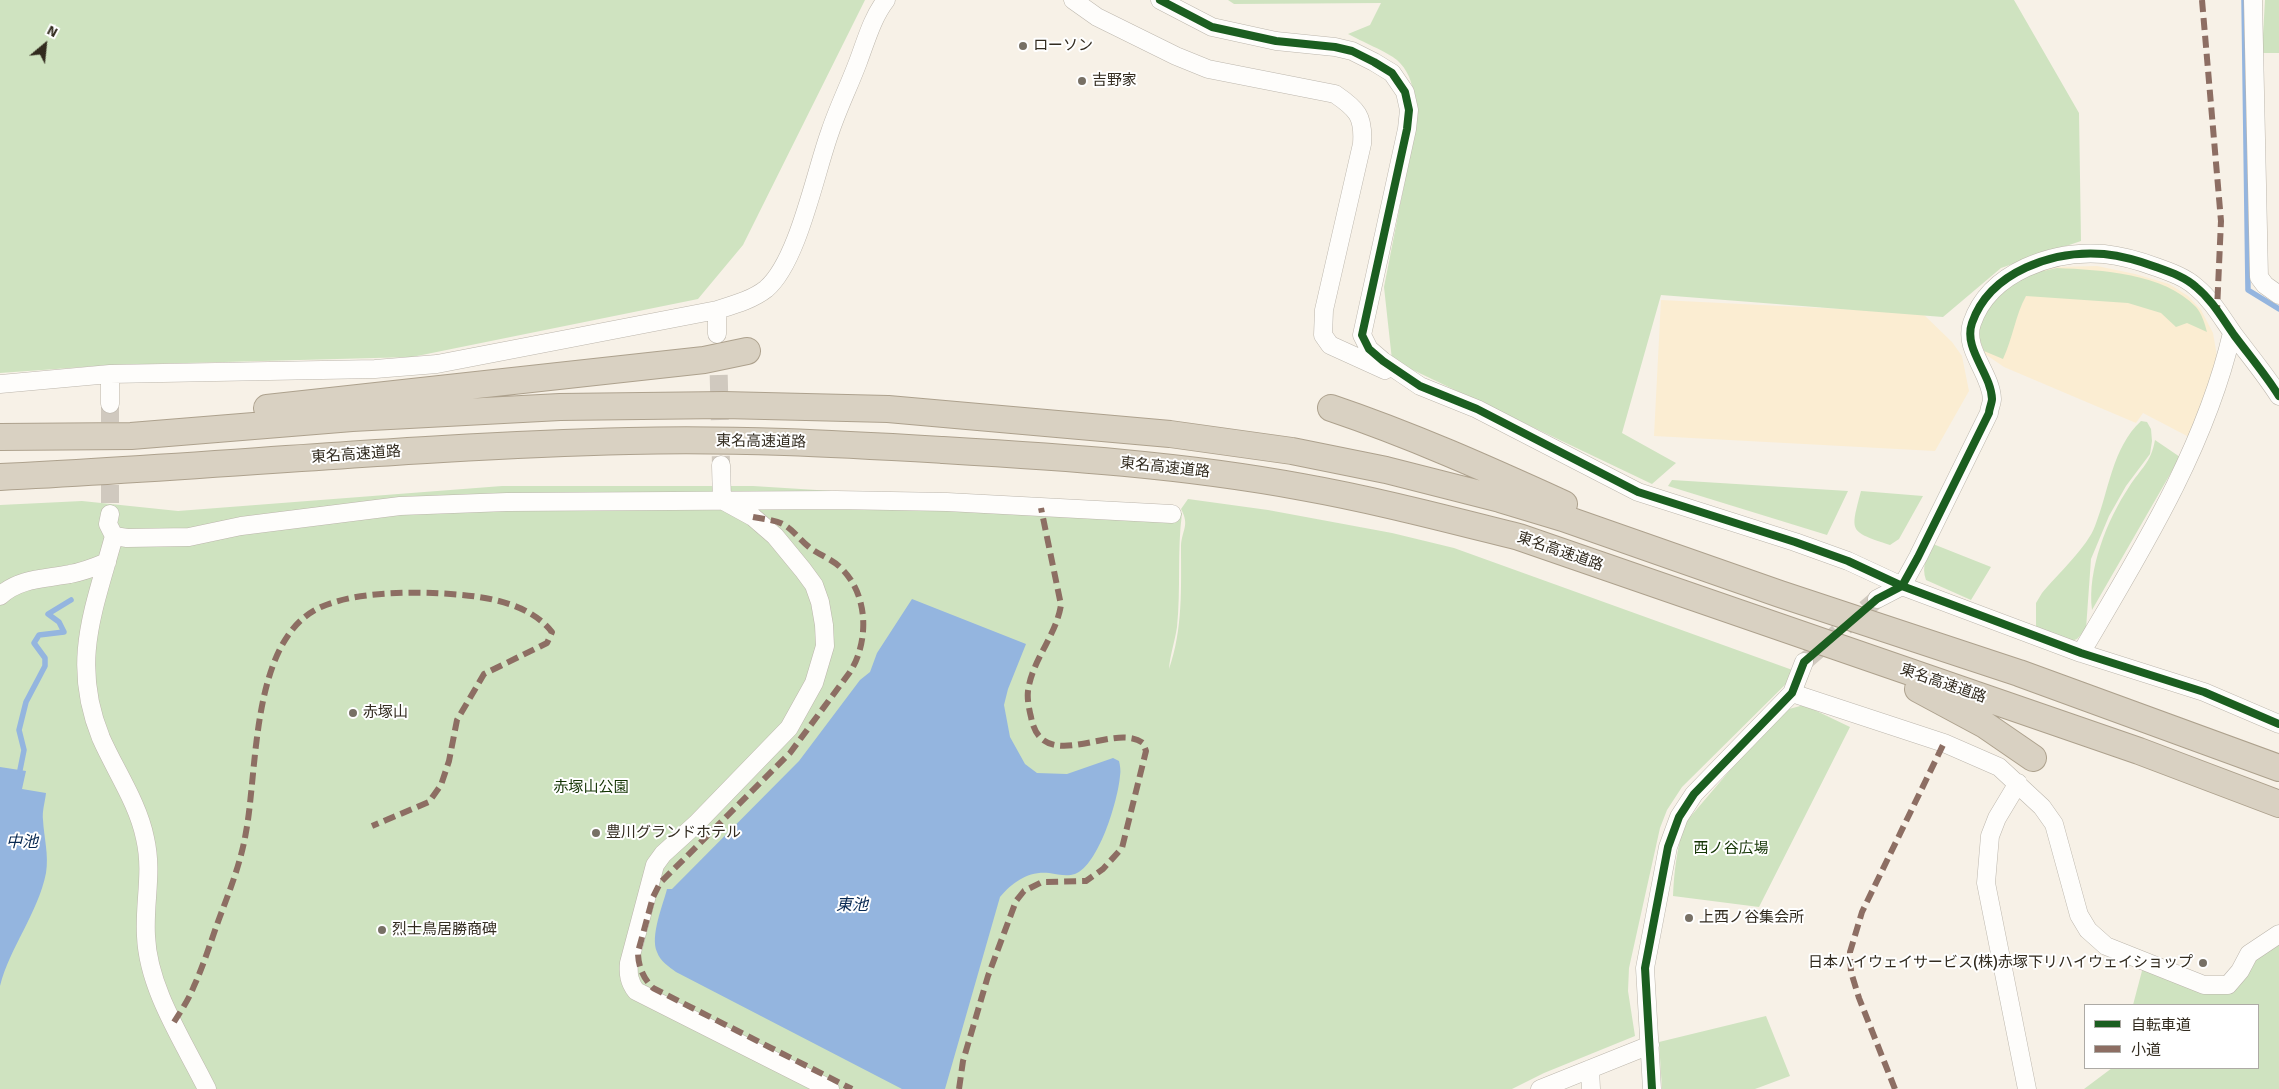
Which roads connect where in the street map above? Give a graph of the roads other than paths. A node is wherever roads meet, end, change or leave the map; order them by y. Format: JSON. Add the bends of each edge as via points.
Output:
{"nodes":[{"id":1,"x":886,"y":0,"type":"edge"},
{"id":2,"x":1073,"y":0,"type":"edge"},
{"id":3,"x":1160,"y":0,"type":"edge"},
{"id":4,"x":2254,"y":0,"type":"edge"},
{"id":5,"x":2279,"y":295,"type":"edge"},
{"id":6,"x":717,"y":310,"type":"junction"},
{"id":7,"x":2232,"y":333,"type":"junction"},
{"id":8,"x":717,"y":334,"type":"tunnel mouth"},
{"id":9,"x":747,"y":351,"type":"dead end"},
{"id":10,"x":110,"y":374,"type":"junction"},
{"id":11,"x":0,"y":384,"type":"edge"},
{"id":12,"x":1420,"y":386,"type":"junction"},
{"id":13,"x":2279,"y":396,"type":"edge"},
{"id":14,"x":110,"y":404,"type":"tunnel mouth"},
{"id":15,"x":1331,"y":408,"type":"dead end"},
{"id":16,"x":131,"y":436,"type":"junction"},
{"id":17,"x":0,"y":437,"type":"edge"},
{"id":18,"x":721,"y":465,"type":"tunnel mouth"},
{"id":19,"x":0,"y":477,"type":"edge"},
{"id":20,"x":722,"y":500,"type":"junction"},
{"id":21,"x":110,"y":514,"type":"tunnel mouth"},
{"id":22,"x":1172,"y":514,"type":"dead end"},
{"id":23,"x":114,"y":536,"type":"junction"},
{"id":24,"x":1681,"y":559,"type":"junction"},
{"id":25,"x":107,"y":562,"type":"junction"},
{"id":26,"x":1902,"y":586,"type":"junction"},
{"id":27,"x":0,"y":596,"type":"edge"},
{"id":28,"x":1877,"y":599,"type":"tunnel mouth"},
{"id":29,"x":1844,"y":650,"type":"junction"},
{"id":30,"x":2081,"y":653,"type":"junction"},
{"id":31,"x":1804,"y":662,"type":"tunnel mouth"},
{"id":32,"x":1792,"y":693,"type":"junction"},
{"id":33,"x":2279,"y":724,"type":"edge"},
{"id":34,"x":2033,"y":758,"type":"dead end"},
{"id":35,"x":2279,"y":768,"type":"edge"},
{"id":36,"x":2018,"y":783,"type":"junction"},
{"id":37,"x":2279,"y":804,"type":"edge"},
{"id":38,"x":2279,"y":934,"type":"edge"},
{"id":39,"x":1650,"y":1045,"type":"junction"},
{"id":40,"x":1590,"y":1069,"type":"junction"},
{"id":41,"x":207,"y":1089,"type":"edge"},
{"id":42,"x":830,"y":1089,"type":"edge"},
{"id":43,"x":1540,"y":1089,"type":"edge"},
{"id":44,"x":1591,"y":1089,"type":"edge"},
{"id":45,"x":1652,"y":1089,"type":"edge"},
{"id":46,"x":2027,"y":1089,"type":"edge"}],
"edges":[{"from":1,"to":6,"type":"street","via":[[872,23],[830,132],[803,217],[778,276],[765,290]]},
{"from":2,"to":12,"type":"street","via":[[1097,18],[1208,69],[1334,94],[1350,104],[1361,117],[1362,144],[1324,310],[1323,336],[1330,345]]},
{"from":3,"to":12,"type":"street","via":[[1212,27],[1276,41],[1352,50],[1392,74],[1405,92],[1409,110],[1407,129],[1362,334],[1369,349]]},
{"from":4,"to":5,"type":"street","via":[[2259,277]]},
{"from":6,"to":8,"type":"street"},
{"from":6,"to":10,"type":"street","via":[[437,364],[375,369]]},
{"from":7,"to":13,"type":"street"},
{"from":7,"to":26,"type":"street","via":[[2218,310],[2196,286],[2176,274],[2140,261],[2104,254],[2070,255],[2012,274],[1992,290],[1971,325],[1970,339],[1992,398],[1988,414]]},
{"from":7,"to":30,"type":"street","via":[[2224,370],[2195,447],[2144,546]]},
{"from":9,"to":16,"type":"highway","via":[[704,360],[280,406],[200,418]]},
{"from":10,"to":11,"type":"street"},
{"from":10,"to":14,"type":"street"},
{"from":12,"to":26,"type":"street","via":[[1477,409],[1638,492],[1804,545]]},
{"from":15,"to":24,"type":"highway","via":[[1467,459]]},
{"from":16,"to":17,"type":"highway"},
{"from":16,"to":24,"type":"highway","via":[[352,418],[560,407],[888,408],[1170,434],[1292,451],[1386,470],[1500,499]]},
{"from":18,"to":20,"type":"street"},
{"from":19,"to":29,"type":"highway","name":"東名高速道路","via":[[428,450],[632,441],[791,442],[1042,456],[1203,472],[1301,487],[1417,512],[1519,538]]},
{"from":20,"to":22,"type":"street","via":[[947,502]]},
{"from":20,"to":23,"type":"street","via":[[400,506],[241,526],[189,537]]},
{"from":20,"to":42,"type":"street","via":[[753,516],[775,536],[814,585],[820,602],[825,646],[814,684],[789,728],[663,854],[655,866],[628,974],[636,991]]},
{"from":21,"to":23,"type":"street","via":[[108,524]]},
{"from":23,"to":25,"type":"street"},
{"from":24,"to":35,"type":"highway","via":[[2019,673]]},
{"from":25,"to":27,"type":"street","via":[[71,574],[22,582]]},
{"from":25,"to":41,"type":"street","via":[[90,622],[84,662],[87,693],[101,736],[145,836],[150,864],[146,936],[154,982]]},
{"from":26,"to":28,"type":"street"},
{"from":26,"to":30,"type":"street"},
{"from":29,"to":34,"type":"highway","via":[[1985,725]]},
{"from":29,"to":37,"type":"highway","name":"東名高速道路","via":[[2139,751]]},
{"from":30,"to":33,"type":"street","via":[[2204,692]]},
{"from":31,"to":32,"type":"street"},
{"from":32,"to":36,"type":"street","via":[[1944,743],[1999,767]]},
{"from":32,"to":39,"type":"street","via":[[1694,794],[1678,817],[1668,847],[1645,968]]},
{"from":36,"to":38,"type":"street","via":[[2054,824],[2078,915],[2088,930],[2106,946],[2204,985],[2228,985],[2249,954]]},
{"from":36,"to":46,"type":"street","via":[[1990,836],[1986,883]]},
{"from":39,"to":40,"type":"street"},
{"from":39,"to":45,"type":"street"},
{"from":40,"to":43,"type":"street"},
{"from":40,"to":44,"type":"street"}]}
